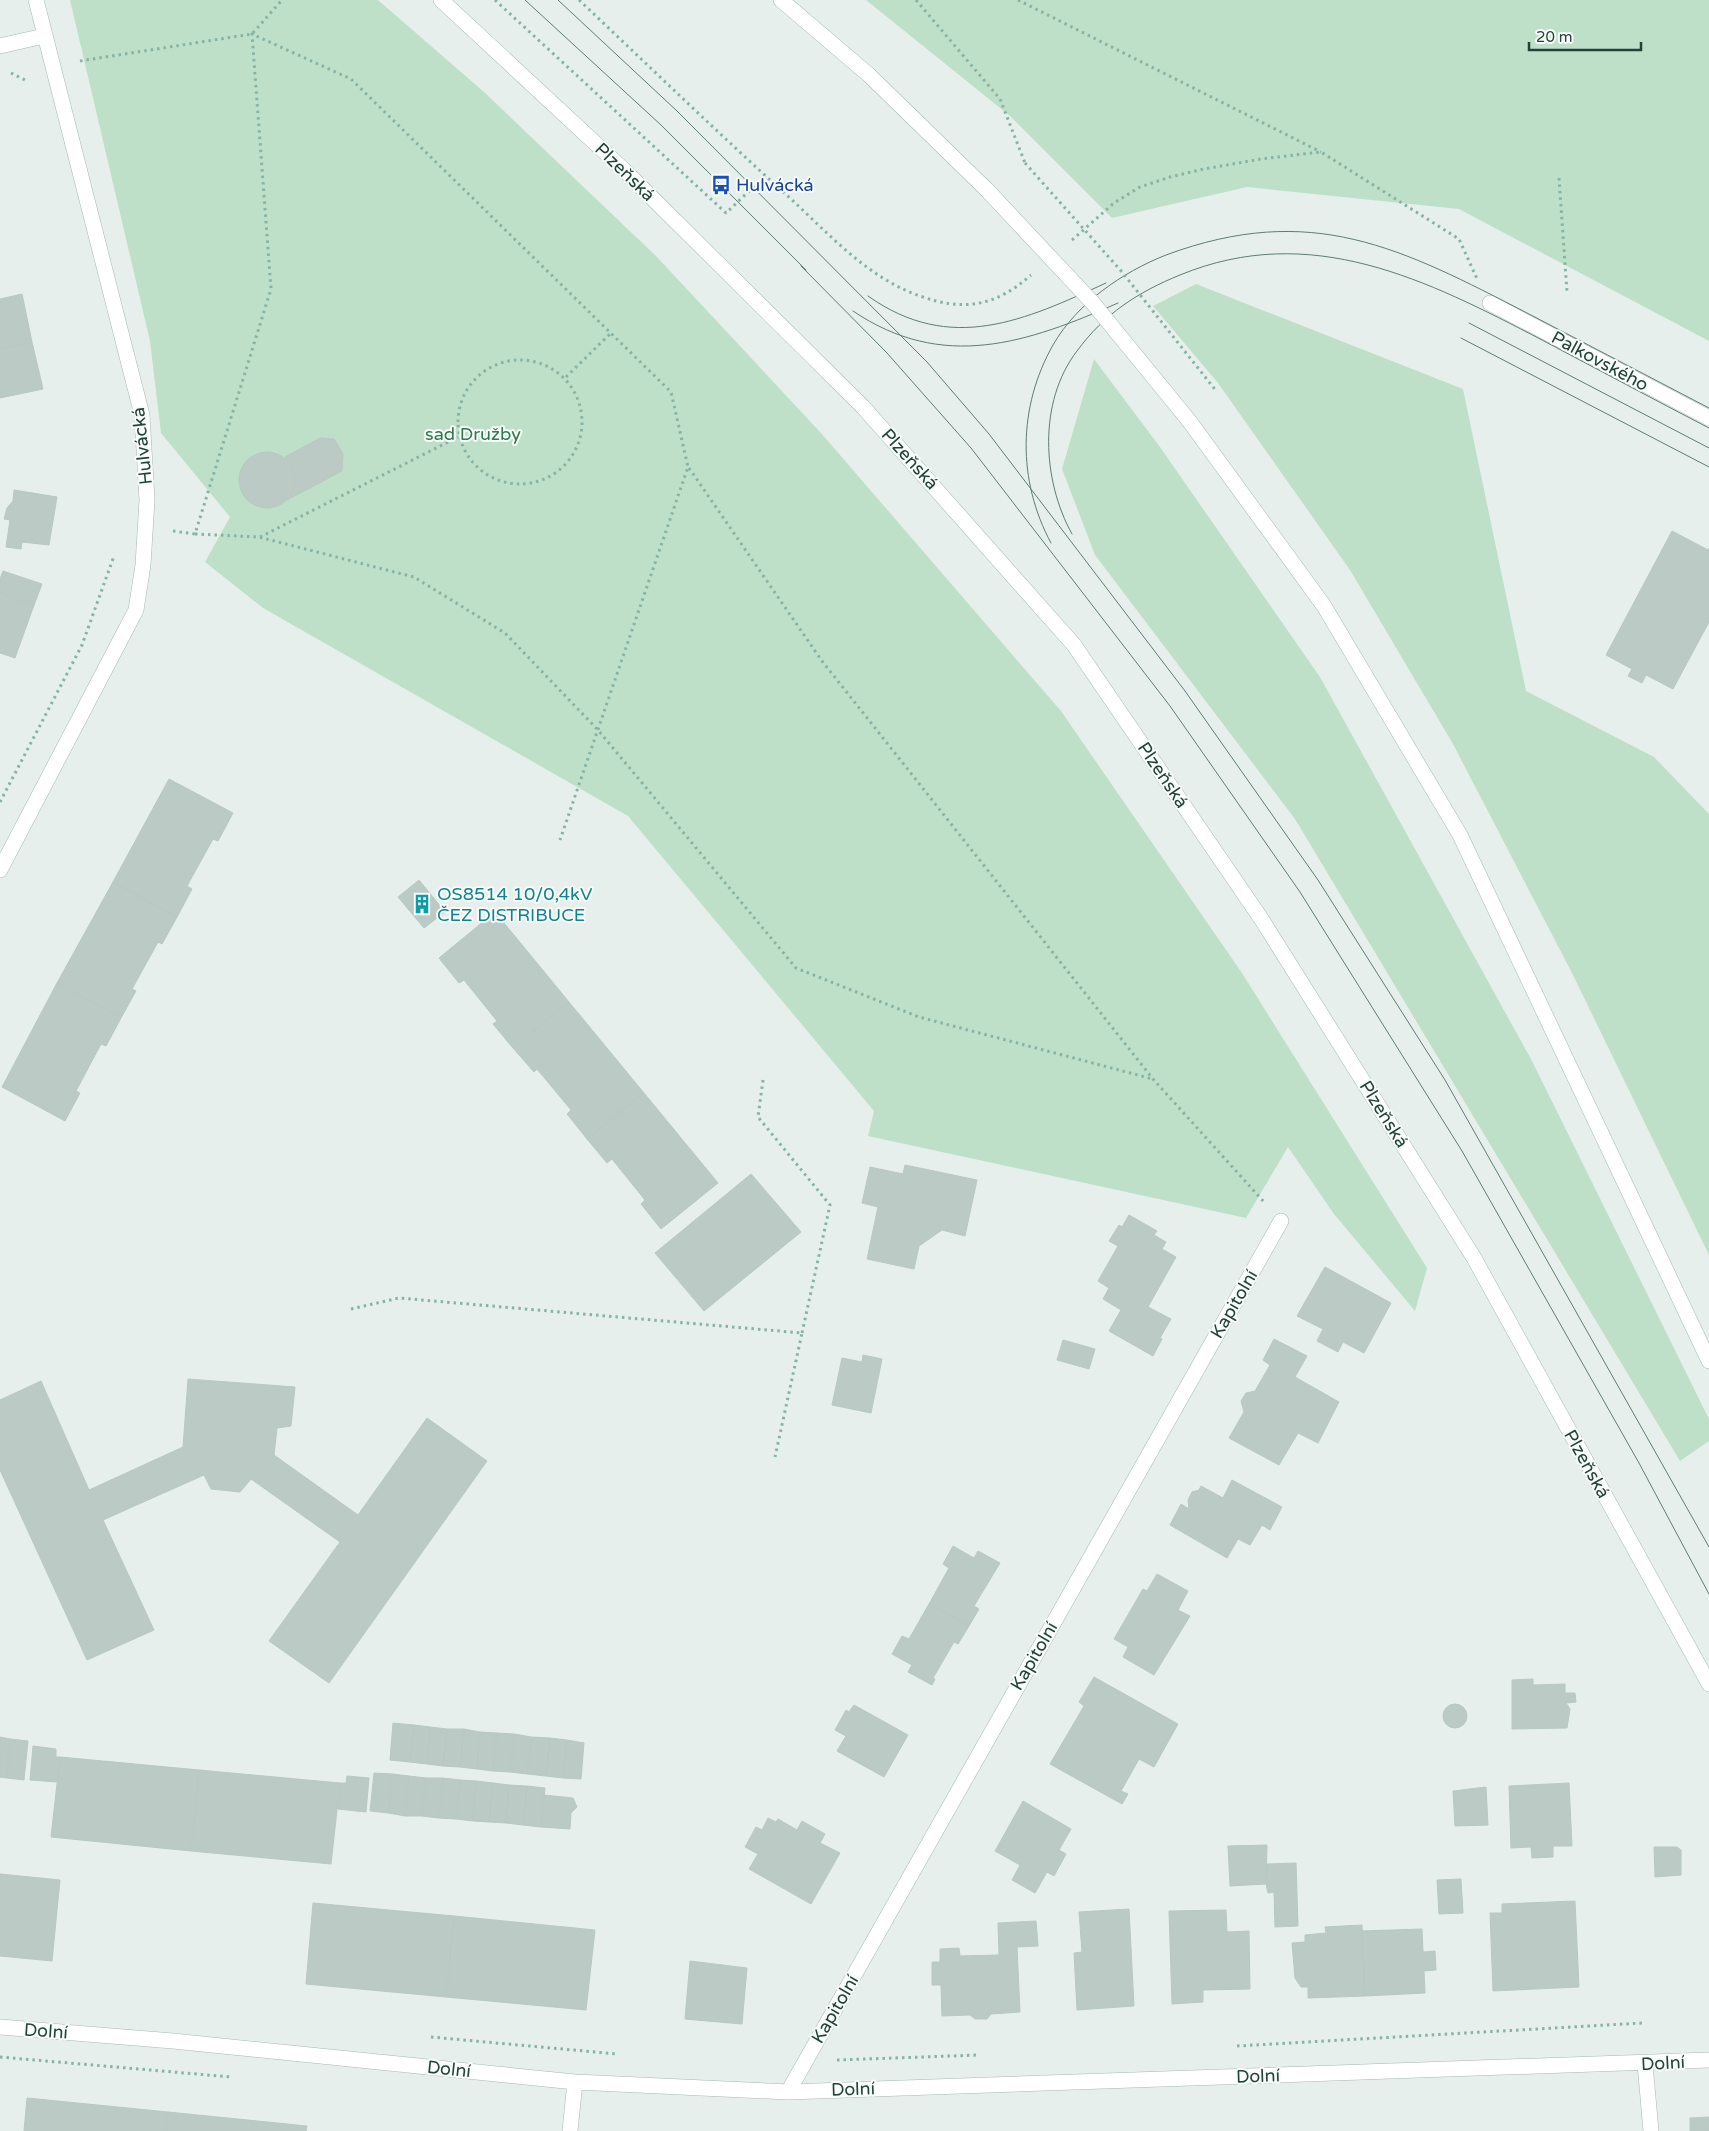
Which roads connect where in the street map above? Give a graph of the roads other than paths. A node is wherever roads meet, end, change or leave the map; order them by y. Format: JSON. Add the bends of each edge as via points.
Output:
{"nodes":[{"id":1,"x":36,"y":0,"type":"edge"},
{"id":2,"x":441,"y":0,"type":"edge"},
{"id":3,"x":781,"y":0,"type":"edge"},
{"id":4,"x":44,"y":36,"type":"junction"},
{"id":5,"x":0,"y":46,"type":"edge"},
{"id":6,"x":1490,"y":304,"type":"dead end"},
{"id":7,"x":1709,"y":418,"type":"edge"},
{"id":8,"x":0,"y":870,"type":"edge"},
{"id":9,"x":1281,"y":1221,"type":"road end"},
{"id":10,"x":1709,"y":1361,"type":"edge"},
{"id":11,"x":1709,"y":1684,"type":"edge"},
{"id":12,"x":0,"y":2027,"type":"edge"},
{"id":13,"x":1709,"y":2060,"type":"edge"},
{"id":14,"x":1645,"y":2064,"type":"junction"},
{"id":15,"x":575,"y":2082,"type":"junction"},
{"id":16,"x":788,"y":2092,"type":"junction"},
{"id":17,"x":570,"y":2131,"type":"edge"},
{"id":18,"x":1651,"y":2131,"type":"edge"}],
"edges":[{"from":1,"to":4,"type":"street","name":"Hulvácká"},
{"from":2,"to":11,"type":"street","name":"Plzeňská","via":[[623,169],[863,407],[1074,644],[1262,920],[1474,1258]]},
{"from":3,"to":10,"type":"street","bridge":true,"via":[[868,74],[988,190],[1092,302],[1190,422],[1324,606],[1460,835]]},
{"from":4,"to":5,"type":"street"},
{"from":4,"to":8,"type":"street","name":"Hulvácká","via":[[142,415],[147,500],[136,610]]},
{"from":6,"to":7,"type":"street","name":"Palkovského"},
{"from":9,"to":16,"type":"street","name":"Kapitolní"},
{"from":12,"to":15,"type":"street","name":"Dolní","via":[[173,2041]]},
{"from":13,"to":14,"type":"street","name":"Dolní"},
{"from":14,"to":16,"type":"street","name":"Dolní"},
{"from":14,"to":18,"type":"street"},
{"from":15,"to":16,"type":"street","name":"Dolní"},
{"from":15,"to":17,"type":"street"}]}
